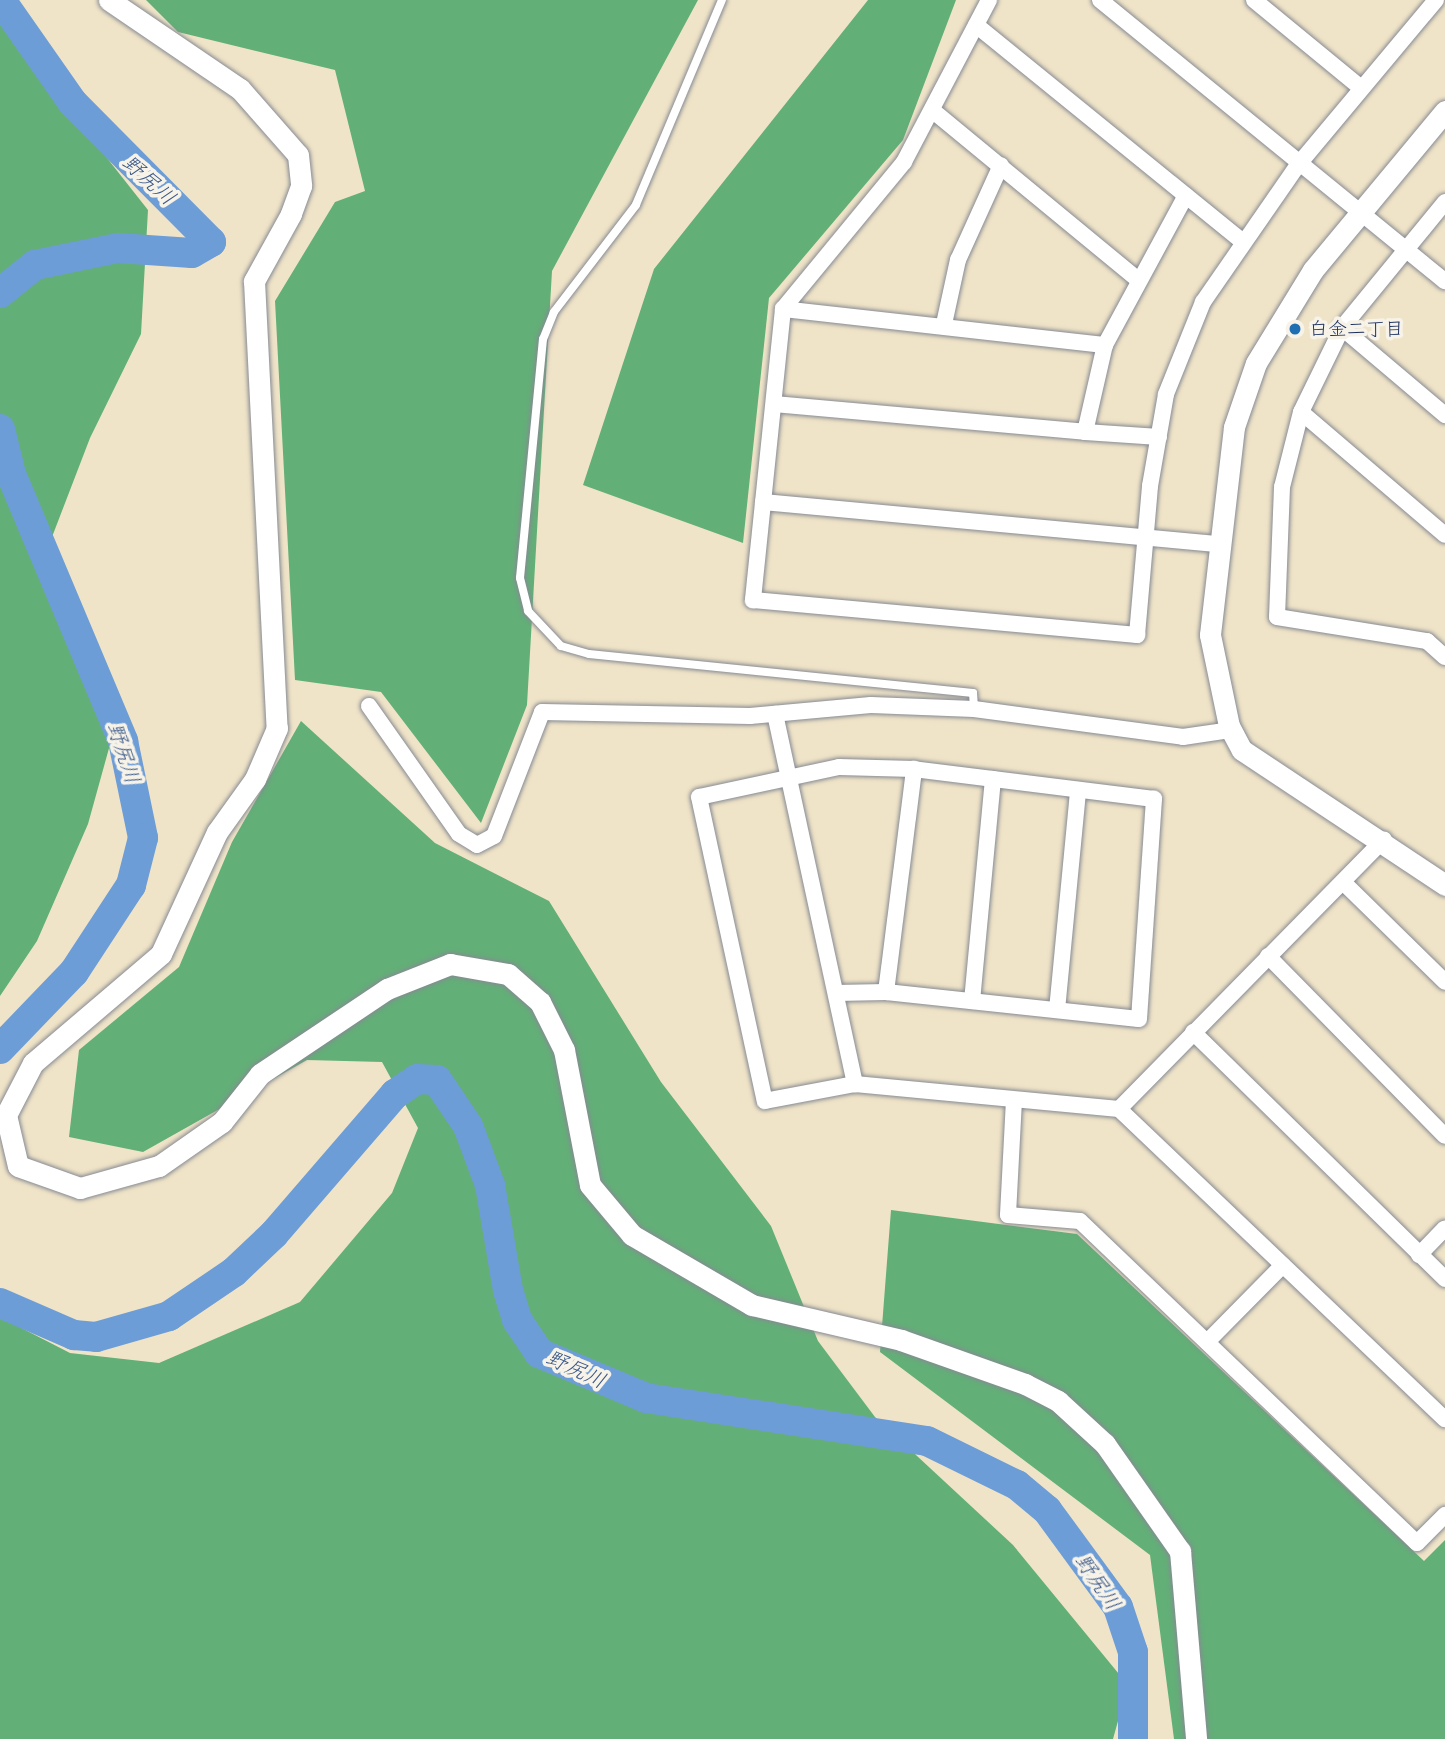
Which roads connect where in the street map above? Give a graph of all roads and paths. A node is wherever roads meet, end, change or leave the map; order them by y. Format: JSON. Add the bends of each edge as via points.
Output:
{"nodes":[{"id":1,"x":109,"y":0,"type":"edge"},
{"id":2,"x":722,"y":0,"type":"edge"},
{"id":3,"x":989,"y":0,"type":"edge"},
{"id":4,"x":1100,"y":0,"type":"edge"},
{"id":5,"x":1254,"y":0,"type":"edge"},
{"id":6,"x":1436,"y":0,"type":"edge"},
{"id":7,"x":976,"y":25,"type":"junction"},
{"id":8,"x":1361,"y":88,"type":"junction"},
{"id":9,"x":932,"y":110,"type":"junction"},
{"id":10,"x":1445,"y":111,"type":"edge"},
{"id":11,"x":1001,"y":165,"type":"junction"},
{"id":12,"x":1298,"y":165,"type":"junction"},
{"id":13,"x":1186,"y":195,"type":"junction"},
{"id":14,"x":1445,"y":202,"type":"edge"},
{"id":15,"x":1358,"y":213,"type":"junction"},
{"id":16,"x":1242,"y":241,"type":"junction"},
{"id":17,"x":1404,"y":247,"type":"junction"},
{"id":18,"x":1136,"y":278,"type":"junction"},
{"id":19,"x":1445,"y":281,"type":"edge"},
{"id":20,"x":783,"y":309,"type":"junction"},
{"id":21,"x":944,"y":324,"type":"junction"},
{"id":22,"x":1342,"y":328,"type":"junction"},
{"id":23,"x":1105,"y":345,"type":"junction"},
{"id":24,"x":774,"y":404,"type":"junction"},
{"id":25,"x":1301,"y":412,"type":"junction"},
{"id":26,"x":1445,"y":415,"type":"edge"},
{"id":27,"x":1085,"y":432,"type":"junction"},
{"id":28,"x":1158,"y":437,"type":"junction"},
{"id":29,"x":763,"y":502,"type":"junction"},
{"id":30,"x":1445,"y":536,"type":"edge"},
{"id":31,"x":1145,"y":537,"type":"junction"},
{"id":32,"x":1219,"y":544,"type":"junction"},
{"id":33,"x":1445,"y":657,"type":"edge"},
{"id":34,"x":369,"y":706,"type":"dead end"},
{"id":35,"x":974,"y":709,"type":"junction"},
{"id":36,"x":775,"y":714,"type":"junction"},
{"id":37,"x":1231,"y":730,"type":"junction"},
{"id":38,"x":914,"y":769,"type":"junction"},
{"id":39,"x":790,"y":775,"type":"junction"},
{"id":40,"x":993,"y":779,"type":"junction"},
{"id":41,"x":1078,"y":790,"type":"junction"},
{"id":42,"x":1384,"y":839,"type":"junction"},
{"id":43,"x":1343,"y":883,"type":"junction"},
{"id":44,"x":1445,"y":885,"type":"edge"},
{"id":45,"x":1268,"y":956,"type":"junction"},
{"id":46,"x":1445,"y":982,"type":"edge"},
{"id":47,"x":886,"y":992,"type":"junction"},
{"id":48,"x":836,"y":993,"type":"junction"},
{"id":49,"x":972,"y":1001,"type":"junction"},
{"id":50,"x":1057,"y":1010,"type":"junction"},
{"id":51,"x":1194,"y":1032,"type":"junction"},
{"id":52,"x":855,"y":1084,"type":"junction"},
{"id":53,"x":1014,"y":1100,"type":"junction"},
{"id":54,"x":1119,"y":1109,"type":"junction"},
{"id":55,"x":1445,"y":1136,"type":"edge"},
{"id":56,"x":1445,"y":1228,"type":"edge"},
{"id":57,"x":1419,"y":1255,"type":"junction"},
{"id":58,"x":1283,"y":1265,"type":"junction"},
{"id":59,"x":1445,"y":1279,"type":"edge"},
{"id":60,"x":1207,"y":1342,"type":"junction"},
{"id":61,"x":1445,"y":1419,"type":"edge"},
{"id":62,"x":1445,"y":1515,"type":"edge"},
{"id":63,"x":1196,"y":1739,"type":"edge"}],
"edges":[{"from":1,"to":63,"type":"street","via":[[240,89],[298,155],[301,186],[254,281],[277,728],[256,779],[217,832],[161,954],[33,1063],[6,1115],[18,1166],[80,1188],[159,1166],[222,1122],[260,1074],[387,989],[450,964],[508,974],[540,1002],[564,1050],[590,1185],[632,1235],[752,1305],[901,1340],[1026,1384],[1058,1401],[1105,1444],[1180,1551]]},
{"from":2,"to":35,"type":"lane","via":[[636,205],[554,312],[543,339],[520,578],[528,611],[561,646],[589,654],[973,693]]},
{"from":3,"to":7,"type":"street"},
{"from":4,"to":12,"type":"street"},
{"from":5,"to":8,"type":"street"},
{"from":6,"to":8,"type":"street"},
{"from":7,"to":9,"type":"street"},
{"from":7,"to":13,"type":"street"},
{"from":8,"to":12,"type":"street"},
{"from":9,"to":11,"type":"street"},
{"from":9,"to":20,"type":"street","via":[[905,162]]},
{"from":10,"to":15,"type":"street"},
{"from":11,"to":18,"type":"street"},
{"from":11,"to":21,"type":"street","via":[[958,260]]},
{"from":12,"to":15,"type":"street"},
{"from":12,"to":16,"type":"street"},
{"from":13,"to":16,"type":"street"},
{"from":13,"to":18,"type":"street"},
{"from":14,"to":17,"type":"street"},
{"from":15,"to":17,"type":"street"},
{"from":15,"to":32,"type":"street","via":[[1277,320],[1256,363],[1234,428]]},
{"from":16,"to":28,"type":"street","via":[[1203,302],[1166,394]]},
{"from":17,"to":19,"type":"street"},
{"from":17,"to":22,"type":"street"},
{"from":18,"to":23,"type":"street"},
{"from":20,"to":21,"type":"street"},
{"from":20,"to":24,"type":"street"},
{"from":21,"to":23,"type":"street"},
{"from":22,"to":25,"type":"street"},
{"from":22,"to":26,"type":"street"},
{"from":23,"to":27,"type":"street"},
{"from":24,"to":27,"type":"street"},
{"from":24,"to":29,"type":"street"},
{"from":25,"to":30,"type":"street"},
{"from":25,"to":33,"type":"street","via":[[1282,487],[1277,617],[1427,641]]},
{"from":27,"to":28,"type":"street"},
{"from":28,"to":31,"type":"street"},
{"from":29,"to":31,"type":"street"},
{"from":29,"to":31,"type":"street","via":[[753,600],[781,603],[1137,635]]},
{"from":31,"to":32,"type":"street"},
{"from":32,"to":37,"type":"street","via":[[1210,635]]},
{"from":34,"to":36,"type":"street","via":[[459,834],[477,845],[494,836],[542,712]]},
{"from":35,"to":36,"type":"street","via":[[836,706]]},
{"from":35,"to":37,"type":"street","via":[[1182,737]]},
{"from":36,"to":39,"type":"street"},
{"from":37,"to":42,"type":"street","via":[[1242,750]]},
{"from":38,"to":39,"type":"street","via":[[839,766]]},
{"from":38,"to":40,"type":"street"},
{"from":38,"to":47,"type":"street"},
{"from":39,"to":48,"type":"street"},
{"from":39,"to":52,"type":"street","via":[[699,797],[701,810],[765,1101]]},
{"from":40,"to":41,"type":"street"},
{"from":40,"to":49,"type":"street"},
{"from":41,"to":50,"type":"street"},
{"from":41,"to":50,"type":"street","via":[[1154,799],[1139,1018]]},
{"from":42,"to":43,"type":"street"},
{"from":42,"to":44,"type":"street"},
{"from":43,"to":45,"type":"street"},
{"from":43,"to":46,"type":"street"},
{"from":45,"to":51,"type":"street"},
{"from":45,"to":55,"type":"street"},
{"from":47,"to":48,"type":"street"},
{"from":47,"to":49,"type":"street"},
{"from":48,"to":52,"type":"street"},
{"from":49,"to":50,"type":"street"},
{"from":51,"to":54,"type":"street"},
{"from":51,"to":57,"type":"street"},
{"from":52,"to":53,"type":"street"},
{"from":53,"to":54,"type":"street"},
{"from":53,"to":60,"type":"street","via":[[1008,1216],[1080,1221]]},
{"from":54,"to":58,"type":"street"},
{"from":56,"to":57,"type":"street"},
{"from":57,"to":59,"type":"street"},
{"from":58,"to":60,"type":"street"},
{"from":58,"to":61,"type":"street"},
{"from":60,"to":62,"type":"street","via":[[1417,1543]]}]}
